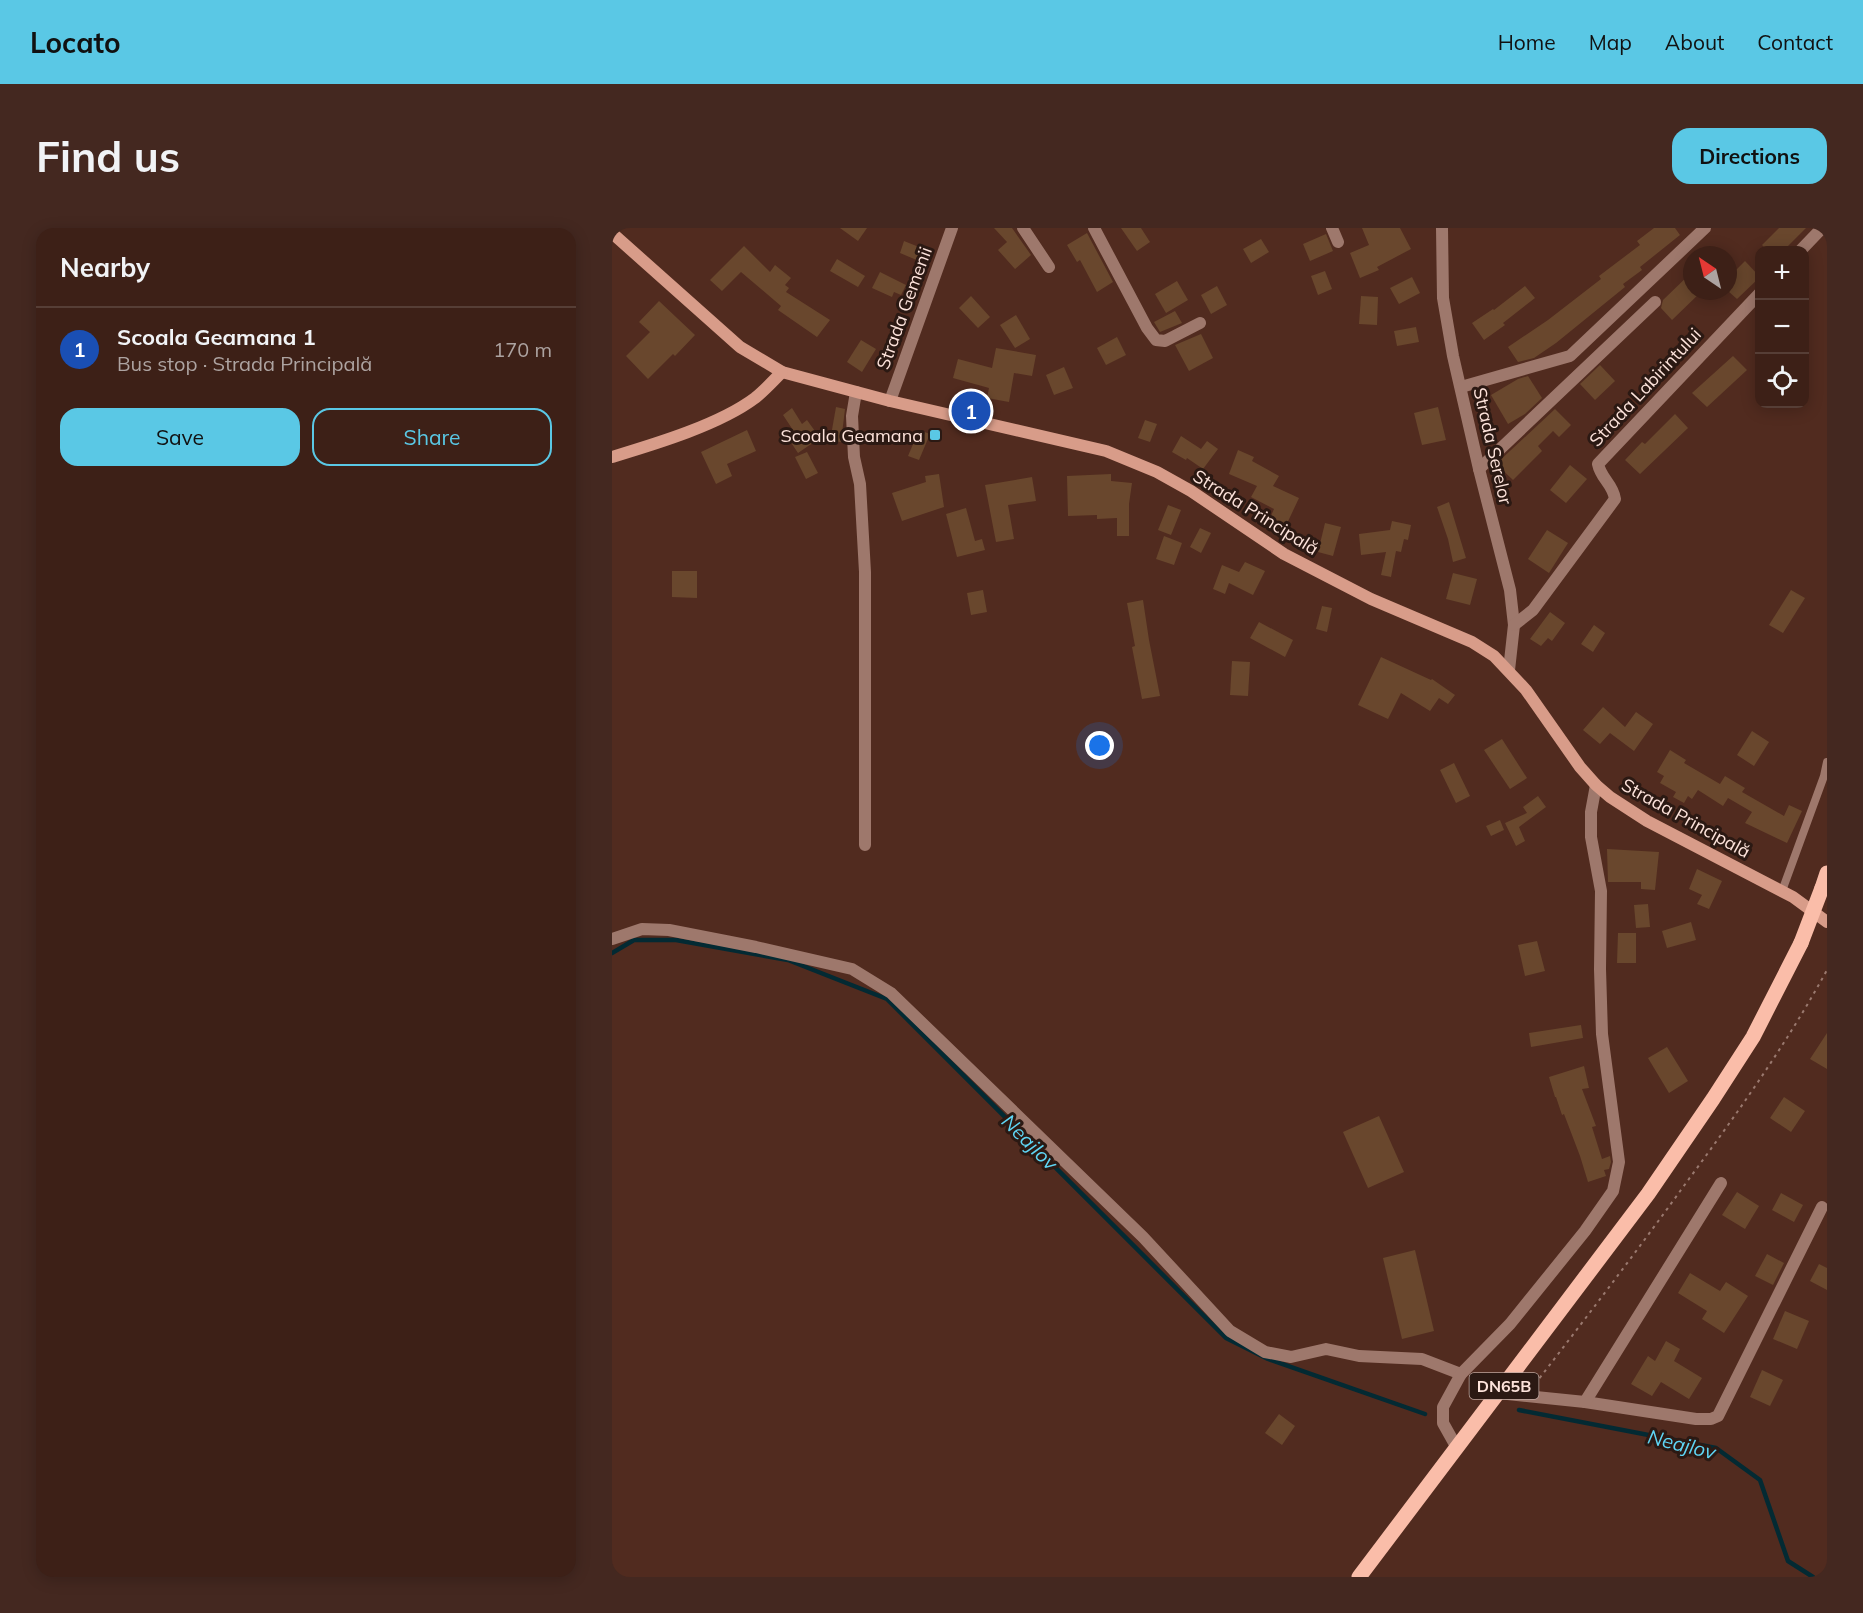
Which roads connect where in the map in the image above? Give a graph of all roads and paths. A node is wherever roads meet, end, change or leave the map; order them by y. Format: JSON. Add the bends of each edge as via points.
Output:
{"nodes":[{"id":1,"x":952,"y":228,"type":"edge"},
{"id":2,"x":1023,"y":228,"type":"edge"},
{"id":3,"x":1094,"y":228,"type":"edge"},
{"id":4,"x":1332,"y":228,"type":"edge"},
{"id":5,"x":1442,"y":228,"type":"edge"},
{"id":6,"x":1705,"y":228,"type":"edge"},
{"id":7,"x":1822,"y":228,"type":"edge"},
{"id":8,"x":612,"y":233,"type":"edge"},
{"id":9,"x":1338,"y":242,"type":"dead end"},
{"id":10,"x":1804,"y":246,"type":"edge"},
{"id":11,"x":1049,"y":267,"type":"dead end"},
{"id":12,"x":1755,"y":298,"type":"edge"},
{"id":13,"x":1654,"y":302,"type":"dead end"},
{"id":14,"x":1200,"y":323,"type":"dead end"},
{"id":15,"x":782,"y":372,"type":"junction"},
{"id":16,"x":1461,"y":387,"type":"junction"},
{"id":17,"x":856,"y":392,"type":"junction"},
{"id":18,"x":890,"y":401,"type":"junction"},
{"id":19,"x":612,"y":457,"type":"edge"},
{"id":20,"x":1479,"y":469,"type":"junction"},
{"id":21,"x":1514,"y":625,"type":"junction"},
{"id":22,"x":1509,"y":670,"type":"junction"},
{"id":23,"x":1827,"y":762,"type":"edge"},
{"id":24,"x":1596,"y":785,"type":"junction"},
{"id":25,"x":865,"y":845,"type":"dead end"},
{"id":26,"x":1827,"y":873,"type":"edge"},
{"id":27,"x":1782,"y":891,"type":"junction"},
{"id":28,"x":1827,"y":922,"type":"edge"},
{"id":29,"x":612,"y":939,"type":"edge"},
{"id":30,"x":1827,"y":970,"type":"edge"},
{"id":31,"x":1721,"y":1183,"type":"dead end"},
{"id":32,"x":1822,"y":1207,"type":"dead end"},
{"id":33,"x":1461,"y":1374,"type":"junction"},
{"id":34,"x":1498,"y":1393,"type":"junction"},
{"id":35,"x":1526,"y":1396,"type":"junction"},
{"id":36,"x":1585,"y":1402,"type":"junction"},
{"id":37,"x":1457,"y":1448,"type":"junction"},
{"id":38,"x":1359,"y":1577,"type":"edge"}],
"edges":[{"from":1,"to":18,"type":"street","name":"Strada Gemenii"},
{"from":2,"to":11,"type":"street"},
{"from":3,"to":14,"type":"street","via":[[1156,339],[1165,340]]},
{"from":4,"to":9,"type":"street"},
{"from":5,"to":16,"type":"street","name":"Strada Serelor","via":[[1443,298]]},
{"from":6,"to":16,"type":"street","via":[[1570,356]]},
{"from":7,"to":10,"type":"street"},
{"from":8,"to":15,"type":"main road","name":"Strada Principală","via":[[740,347]]},
{"from":12,"to":21,"type":"street","name":"Strada Labirintului","via":[[1598,464],[1600,475],[1614,490],[1615,500],[1533,610]]},
{"from":13,"to":20,"type":"street"},
{"from":15,"to":17,"type":"main road","name":"Strada Principală"},
{"from":15,"to":19,"type":"main road","via":[[754,398],[726,415]]},
{"from":16,"to":20,"type":"street","name":"Strada Serelor"},
{"from":17,"to":18,"type":"main road","name":"Strada Principală"},
{"from":17,"to":25,"type":"street","via":[[852,416],[854,457],[860,484],[865,573]]},
{"from":18,"to":22,"type":"main road","name":"Strada Principală","via":[[1106,451],[1157,472],[1284,554],[1371,599],[1472,642]]},
{"from":20,"to":21,"type":"street","name":"Strada Serelor","via":[[1510,590]]},
{"from":21,"to":22,"type":"street","name":"Strada Serelor"},
{"from":22,"to":24,"type":"main road","name":"Strada Principală"},
{"from":23,"to":27,"type":"lane"},
{"from":24,"to":27,"type":"main road","name":"Strada Principală","via":[[1647,821]]},
{"from":24,"to":33,"type":"street","via":[[1591,837],[1601,891],[1602,1034],[1619,1162],[1613,1191],[1586,1232],[1510,1324]]},
{"from":26,"to":34,"type":"main road","number":"DN65B","bridge":true,"via":[[1801,943],[1753,1037],[1648,1194]]},
{"from":27,"to":28,"type":"main road","name":"Strada Principală"},
{"from":29,"to":33,"type":"street","via":[[642,929],[669,930],[852,969],[891,993],[1143,1237],[1230,1330],[1265,1352],[1291,1357],[1326,1349],[1359,1356],[1422,1359]]},
{"from":30,"to":35,"type":"path","via":[[1730,1122]]},
{"from":31,"to":36,"type":"street"},
{"from":32,"to":36,"type":"street","via":[[1718,1416],[1696,1419]]},
{"from":33,"to":37,"type":"street","via":[[1443,1407],[1443,1423]]},
{"from":34,"to":35,"type":"street"},
{"from":34,"to":37,"type":"main road","number":"DN65B"},
{"from":35,"to":36,"type":"street"},
{"from":37,"to":38,"type":"main road","number":"DN65B"}]}
